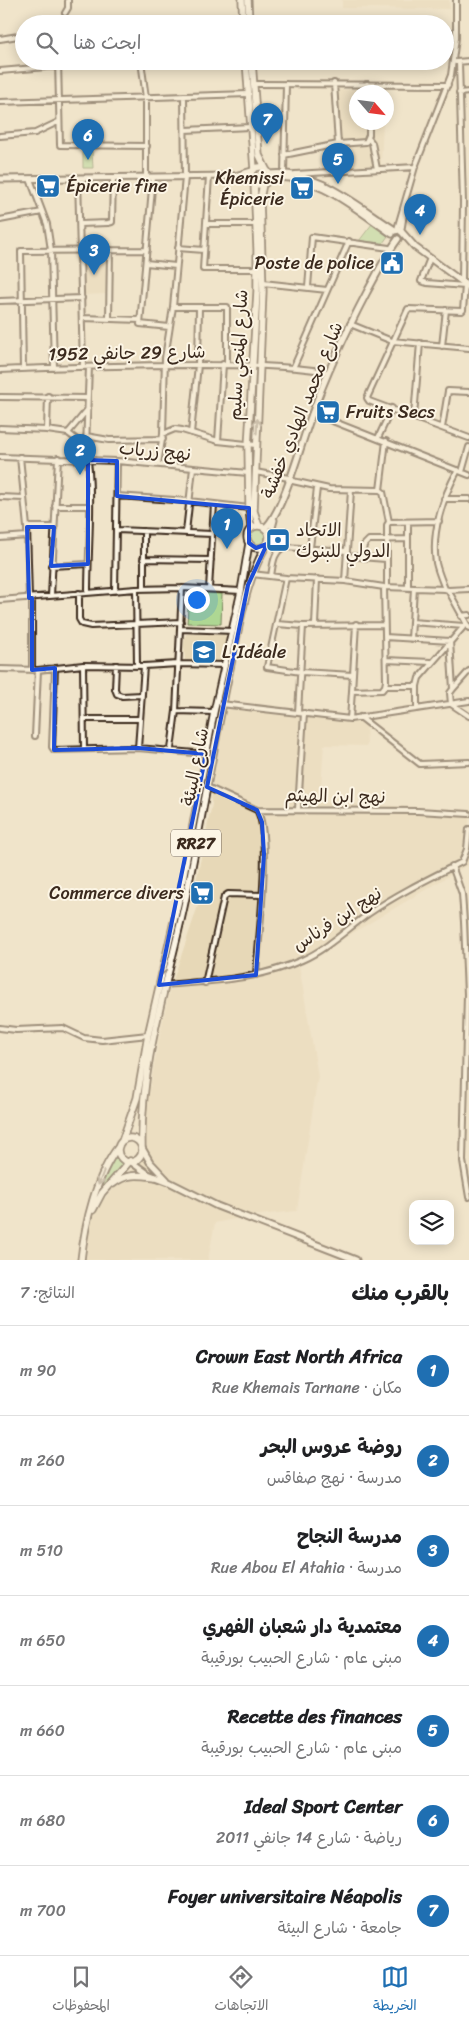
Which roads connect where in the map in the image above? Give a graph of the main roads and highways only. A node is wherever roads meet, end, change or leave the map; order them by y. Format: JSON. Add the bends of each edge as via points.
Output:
{"nodes":[{"id":1,"x":242,"y":0,"type":"edge"},
{"id":2,"x":248,"y":0,"type":"edge"},
{"id":3,"x":246,"y":15,"type":"edge"},
{"id":4,"x":246,"y":15,"type":"edge"},
{"id":5,"x":247,"y":70,"type":"edge"},
{"id":6,"x":253,"y":70,"type":"edge"},
{"id":7,"x":253,"y":171,"type":"junction"},
{"id":8,"x":268,"y":174,"type":"junction"},
{"id":9,"x":234,"y":176,"type":"junction"},
{"id":10,"x":0,"y":179,"type":"edge"},
{"id":11,"x":253,"y":182,"type":"junction"},
{"id":12,"x":264,"y":184,"type":"junction"},
{"id":13,"x":397,"y":234,"type":"junction"},
{"id":14,"x":384,"y":261,"type":"junction"},
{"id":15,"x":465,"y":285,"type":"edge"},
{"id":16,"x":274,"y":517,"type":"junction"},
{"id":17,"x":261,"y":527,"type":"junction"},
{"id":18,"x":251,"y":529,"type":"junction"},
{"id":19,"x":268,"y":542,"type":"junction"},
{"id":20,"x":249,"y":543,"type":"junction"},
{"id":21,"x":219,"y":704,"type":"junction"},
{"id":22,"x":121,"y":1144,"type":"junction"},
{"id":23,"x":142,"y":1147,"type":"junction"},
{"id":24,"x":130,"y":1161,"type":"junction"},
{"id":25,"x":155,"y":1177,"type":"junction"},
{"id":26,"x":169,"y":1182,"type":"junction"},
{"id":27,"x":98,"y":1200,"type":"junction"},
{"id":28,"x":90,"y":1214,"type":"junction"},
{"id":29,"x":81,"y":1260,"type":"edge"},
{"id":30,"x":356,"y":1260,"type":"edge"}],
"edges":[{"from":1,"to":3,"type":"main road"},
{"from":2,"to":4,"type":"main road"},
{"from":5,"to":7,"type":"main road"},
{"from":6,"to":8,"type":"main road","via":[[259,155]]},
{"from":7,"to":8,"type":"main road","via":[[258,167]]},
{"from":7,"to":9,"type":"main road"},
{"from":7,"to":11,"type":"main road"},
{"from":8,"to":12,"type":"main road"},
{"from":8,"to":13,"type":"main road","via":[[310,183]]},
{"from":8,"to":13,"type":"main road","via":[[296,174],[331,190]]},
{"from":9,"to":10,"type":"main road"},
{"from":9,"to":11,"type":"main road"},
{"from":11,"to":12,"type":"main road"},
{"from":11,"to":18,"type":"main road","name":"شارع المنجي سليم","via":[[257,269],[248,445]]},
{"from":17,"to":12,"type":"main road","name":"شارع المنجي سليم","one_way":true,"via":[[254,511],[263,283],[260,199]]},
{"from":13,"to":14,"type":"main road","name":"شارع محمد الهادي خفشة"},
{"from":13,"to":14,"type":"main road","name":"شارع محمد الهادي خفشة"},
{"from":13,"to":15,"type":"main road"},
{"from":14,"to":16,"type":"main road","name":"شارع محمد الهادي خفشة","via":[[328,372]]},
{"from":16,"to":17,"type":"main road","via":[[266,527]]},
{"from":16,"to":19,"type":"main road","name":"شارع محمد الهادي خفشة"},
{"from":17,"to":18,"type":"main road"},
{"from":17,"to":19,"type":"main road","via":[[268,532]]},
{"from":18,"to":20,"type":"main road","number":"RR27","via":[[247,536]]},
{"from":19,"to":20,"type":"main road","via":[[260,548]]},
{"from":19,"to":21,"type":"main road","name":"شارع البيئة","number":"RR27","via":[[252,574]]},
{"from":20,"to":21,"type":"main road","name":"شارع البيئة","number":"RR27"},
{"from":21,"to":22,"type":"main road","name":"شارع البيئة","number":"RR27","one_way":true,"via":[[214,712],[137,1098]]},
{"from":21,"to":23,"type":"main road","name":"شارع البيئة","number":"RR27","via":[[186,898],[146,1070]]},
{"from":22,"to":23,"type":"main road","via":[[133,1138]]},
{"from":22,"to":24,"type":"main road","via":[[119,1152],[122,1158]]},
{"from":22,"to":28,"type":"main road","number":"RR27","one_way":true,"via":[[100,1178]]},
{"from":23,"to":24,"type":"main road","number":"RR27","via":[[138,1158]]},
{"from":23,"to":26,"type":"main road","via":[[150,1162]]},
{"from":24,"to":25,"type":"main road"},
{"from":24,"to":27,"type":"main road","number":"RR27"},
{"from":25,"to":26,"type":"main road"},
{"from":25,"to":27,"type":"main road","via":[[124,1177]]},
{"from":26,"to":30,"type":"main road","via":[[246,1218]]},
{"from":27,"to":28,"type":"main road","number":"RR27"},
{"from":28,"to":29,"type":"main road","number":"RR27"}]}
